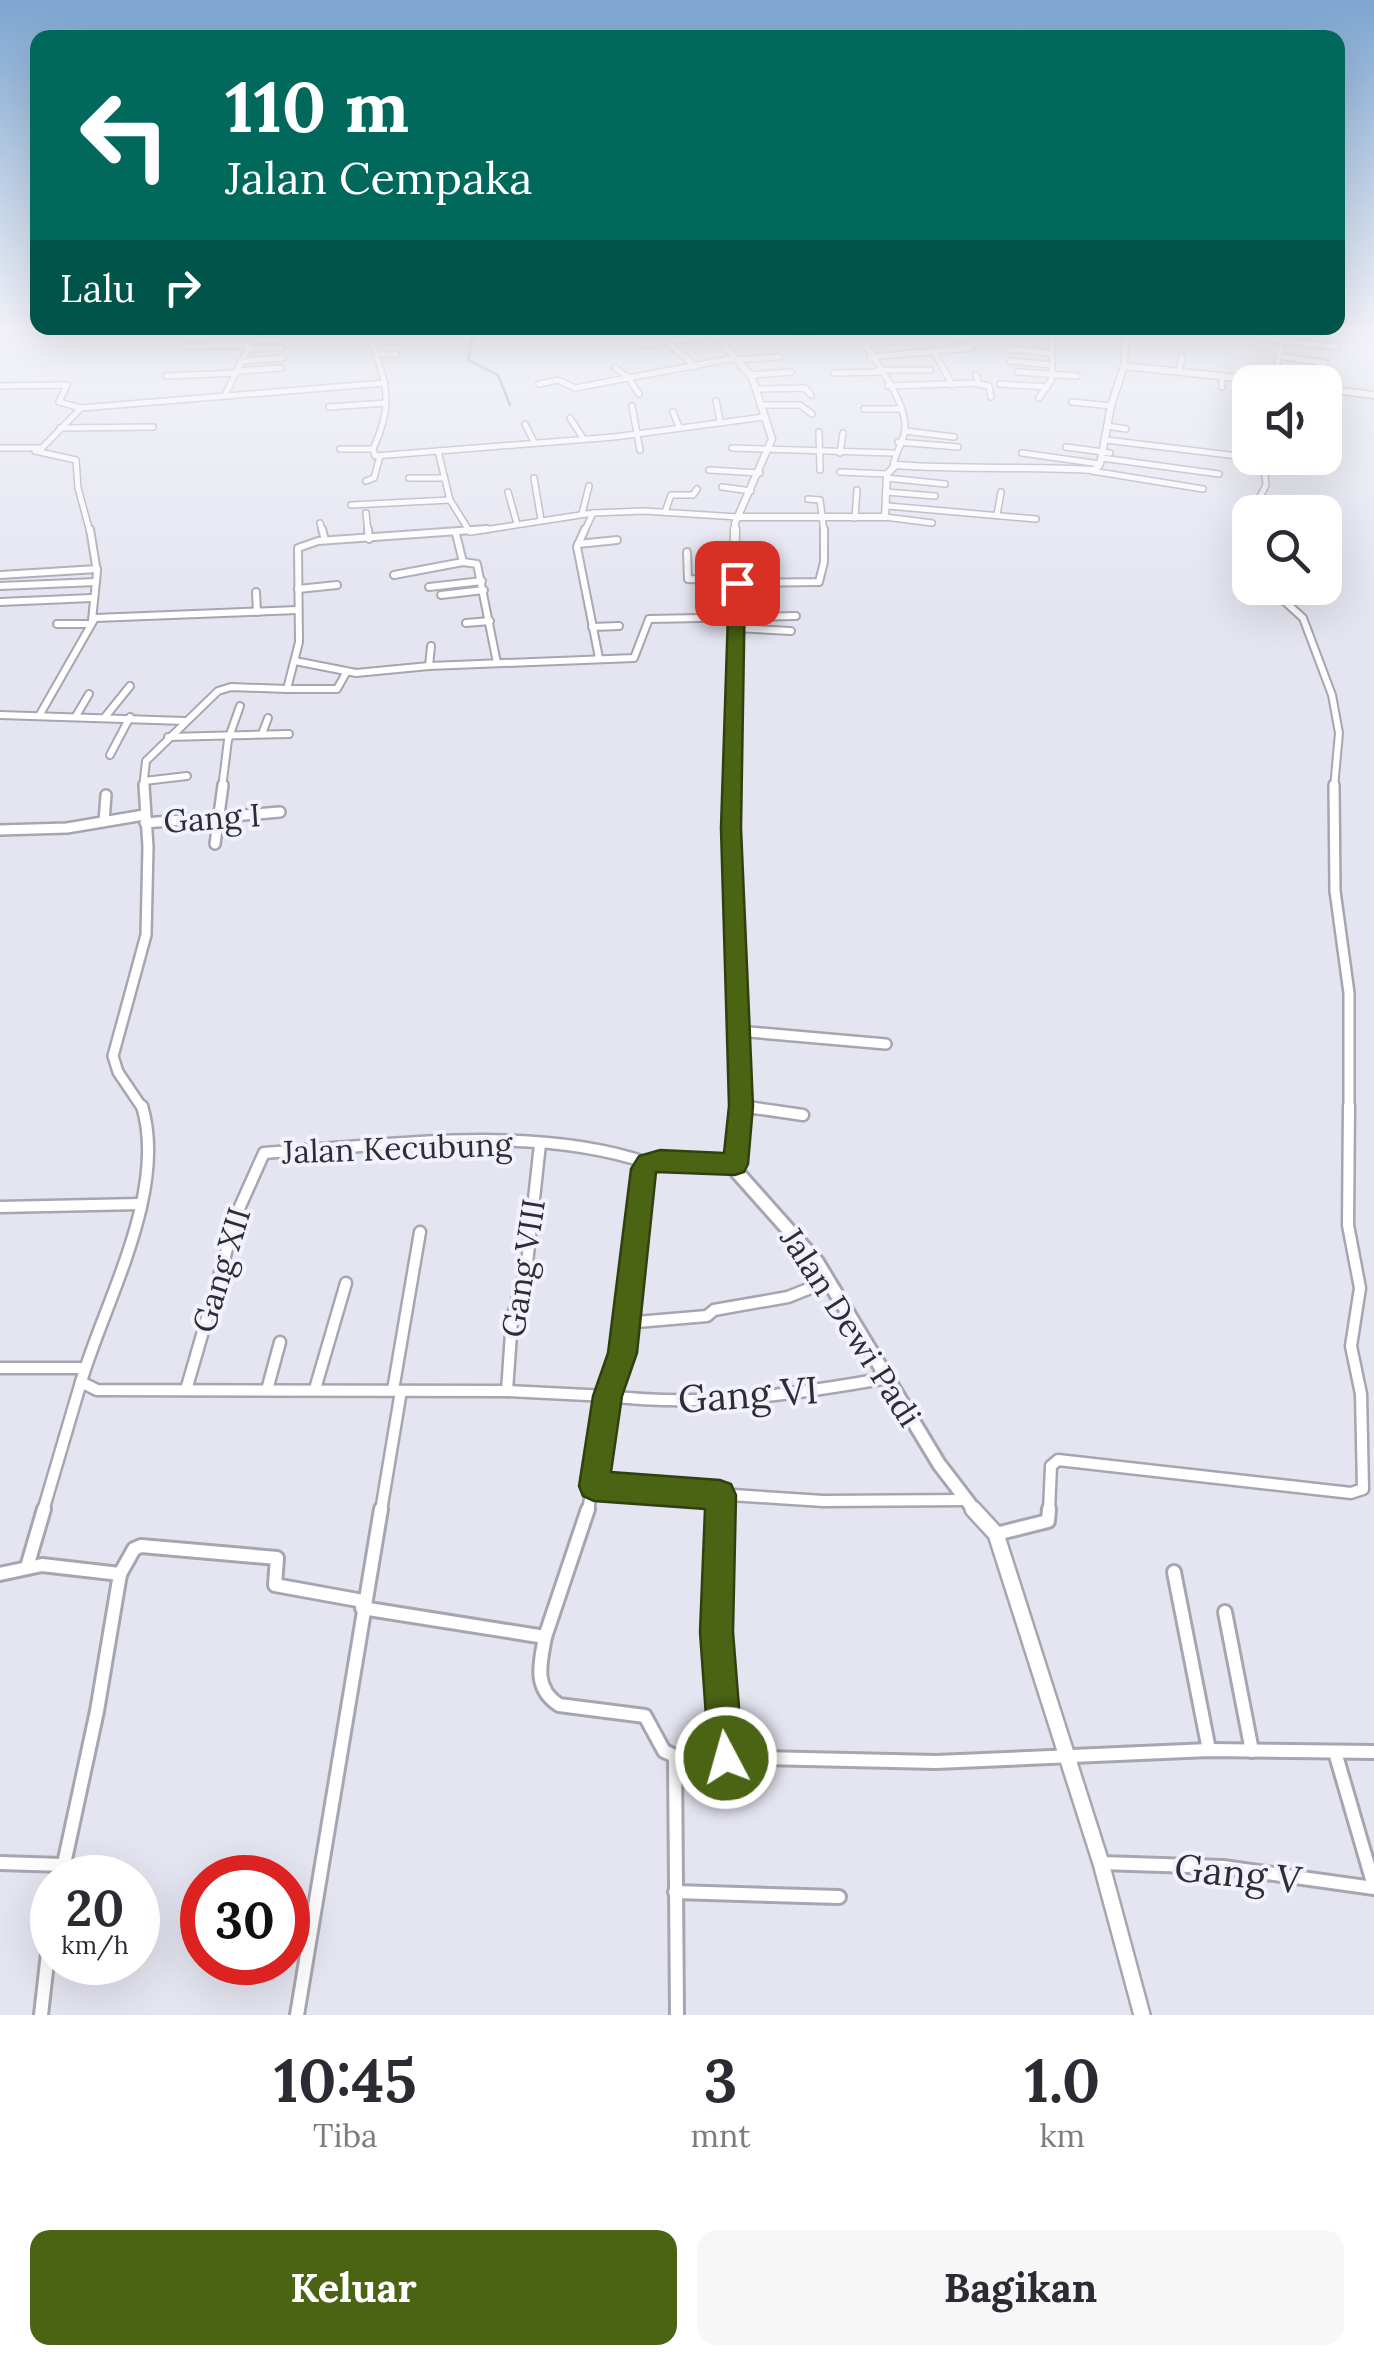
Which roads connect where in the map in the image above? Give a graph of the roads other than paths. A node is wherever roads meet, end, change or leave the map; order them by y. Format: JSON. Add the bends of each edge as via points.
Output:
{"nodes":[{"id":1,"x":68,"y":420,"type":"edge"},
{"id":2,"x":388,"y":420,"type":"edge"},
{"id":3,"x":571,"y":420,"type":"edge"},
{"id":4,"x":634,"y":420,"type":"edge"},
{"id":5,"x":676,"y":420,"type":"edge"},
{"id":6,"x":720,"y":420,"type":"edge"},
{"id":7,"x":735,"y":420,"type":"edge"},
{"id":8,"x":765,"y":420,"type":"edge"},
{"id":9,"x":903,"y":420,"type":"edge"},
{"id":10,"x":1108,"y":420,"type":"edge"},
{"id":11,"x":525,"y":424,"type":"dead end"},
{"id":12,"x":153,"y":426,"type":"dead end"},
{"id":13,"x":688,"y":426,"type":"junction"},
{"id":14,"x":1107,"y":426,"type":"junction"},
{"id":15,"x":679,"y":427,"type":"junction"},
{"id":16,"x":60,"y":428,"type":"junction"},
{"id":17,"x":1126,"y":428,"type":"dead end"},
{"id":18,"x":905,"y":431,"type":"junction"},
{"id":19,"x":819,"y":432,"type":"dead end"},
{"id":20,"x":482,"y":433,"type":"dead end"},
{"id":21,"x":734,"y":433,"type":"dead end"},
{"id":22,"x":636,"y":434,"type":"junction"},
{"id":23,"x":843,"y":434,"type":"dead end"},
{"id":24,"x":692,"y":436,"type":"dead end"},
{"id":25,"x":954,"y":437,"type":"dead end"},
{"id":26,"x":582,"y":438,"type":"junction"},
{"id":27,"x":1106,"y":440,"type":"junction"},
{"id":28,"x":534,"y":442,"type":"junction"},
{"id":29,"x":898,"y":442,"type":"junction"},
{"id":30,"x":486,"y":446,"type":"junction"},
{"id":31,"x":1066,"y":447,"type":"dead end"},
{"id":32,"x":0,"y":448,"type":"edge"},
{"id":33,"x":732,"y":448,"type":"dead end"},
{"id":34,"x":958,"y":448,"type":"dead end"},
{"id":35,"x":340,"y":449,"type":"dead end"},
{"id":36,"x":640,"y":450,"type":"dead end"},
{"id":37,"x":32,"y":451,"type":"junction"},
{"id":38,"x":438,"y":451,"type":"junction"},
{"id":39,"x":769,"y":452,"type":"junction"},
{"id":40,"x":375,"y":453,"type":"junction"},
{"id":41,"x":820,"y":453,"type":"junction"},
{"id":42,"x":840,"y":453,"type":"junction"},
{"id":43,"x":893,"y":453,"type":"junction"},
{"id":44,"x":1022,"y":453,"type":"dead end"},
{"id":45,"x":1232,"y":455,"type":"edge"},
{"id":46,"x":1102,"y":458,"type":"junction"},
{"id":47,"x":1162,"y":461,"type":"dead end"},
{"id":48,"x":893,"y":466,"type":"junction"},
{"id":49,"x":708,"y":470,"type":"dead end"},
{"id":50,"x":820,"y":470,"type":"dead end"},
{"id":51,"x":1092,"y":471,"type":"junction"},
{"id":52,"x":840,"y":472,"type":"dead end"},
{"id":53,"x":760,"y":473,"type":"junction"},
{"id":54,"x":1218,"y":474,"type":"dead end"},
{"id":55,"x":887,"y":476,"type":"junction"},
{"id":56,"x":409,"y":478,"type":"dead end"},
{"id":57,"x":444,"y":478,"type":"junction"},
{"id":58,"x":534,"y":478,"type":"dead end"},
{"id":59,"x":366,"y":481,"type":"dead end"},
{"id":60,"x":945,"y":484,"type":"dead end"},
{"id":61,"x":588,"y":486,"type":"dead end"},
{"id":62,"x":722,"y":486,"type":"dead end"},
{"id":63,"x":696,"y":489,"type":"dead end"},
{"id":64,"x":1203,"y":489,"type":"dead end"},
{"id":65,"x":857,"y":490,"type":"dead end"},
{"id":66,"x":751,"y":491,"type":"junction"},
{"id":67,"x":508,"y":492,"type":"dead end"},
{"id":68,"x":886,"y":492,"type":"junction"},
{"id":69,"x":1001,"y":492,"type":"dead end"},
{"id":70,"x":935,"y":496,"type":"dead end"},
{"id":71,"x":808,"y":499,"type":"dead end"},
{"id":72,"x":450,"y":500,"type":"junction"},
{"id":73,"x":351,"y":505,"type":"dead end"},
{"id":74,"x":888,"y":506,"type":"junction"},
{"id":75,"x":593,"y":512,"type":"junction"},
{"id":76,"x":665,"y":512,"type":"junction"},
{"id":77,"x":366,"y":513,"type":"dead end"},
{"id":78,"x":582,"y":514,"type":"junction"},
{"id":79,"x":997,"y":515,"type":"junction"},
{"id":80,"x":738,"y":517,"type":"junction"},
{"id":81,"x":885,"y":517,"type":"junction"},
{"id":82,"x":822,"y":518,"type":"junction"},
{"id":83,"x":855,"y":518,"type":"junction"},
{"id":84,"x":1036,"y":519,"type":"dead end"},
{"id":85,"x":541,"y":520,"type":"junction"},
{"id":86,"x":932,"y":523,"type":"dead end"},
{"id":87,"x":320,"y":524,"type":"dead end"},
{"id":88,"x":517,"y":524,"type":"junction"},
{"id":89,"x":470,"y":532,"type":"junction"},
{"id":90,"x":456,"y":534,"type":"junction"},
{"id":91,"x":370,"y":539,"type":"junction"},
{"id":92,"x":325,"y":540,"type":"junction"},
{"id":93,"x":617,"y":540,"type":"dead end"},
{"id":94,"x":578,"y":544,"type":"junction"},
{"id":95,"x":688,"y":552,"type":"dead end"},
{"id":96,"x":463,"y":562,"type":"junction"},
{"id":97,"x":98,"y":570,"type":"junction"},
{"id":98,"x":0,"y":575,"type":"edge"},
{"id":99,"x":394,"y":575,"type":"dead end"},
{"id":100,"x":482,"y":581,"type":"junction"},
{"id":101,"x":96,"y":582,"type":"junction"},
{"id":102,"x":737,"y":582,"type":"junction"},
{"id":103,"x":338,"y":584,"type":"dead end"},
{"id":104,"x":0,"y":586,"type":"edge"},
{"id":105,"x":429,"y":587,"type":"dead end"},
{"id":106,"x":298,"y":589,"type":"junction"},
{"id":107,"x":484,"y":590,"type":"junction"},
{"id":108,"x":256,"y":592,"type":"dead end"},
{"id":109,"x":441,"y":595,"type":"dead end"},
{"id":110,"x":92,"y":598,"type":"junction"},
{"id":111,"x":0,"y":602,"type":"edge"},
{"id":112,"x":1289,"y":605,"type":"edge"},
{"id":113,"x":297,"y":610,"type":"junction"},
{"id":114,"x":257,"y":612,"type":"junction"},
{"id":115,"x":736,"y":616,"type":"junction"},
{"id":116,"x":796,"y":616,"type":"dead end"},
{"id":117,"x":490,"y":621,"type":"junction"},
{"id":118,"x":90,"y":622,"type":"junction"},
{"id":119,"x":57,"y":624,"type":"dead end"},
{"id":120,"x":466,"y":624,"type":"dead end"},
{"id":121,"x":618,"y":626,"type":"dead end"},
{"id":122,"x":592,"y":627,"type":"junction"},
{"id":123,"x":736,"y":628,"type":"junction"},
{"id":124,"x":791,"y":630,"type":"dead end"},
{"id":125,"x":431,"y":646,"type":"dead end"},
{"id":126,"x":599,"y":658,"type":"junction"},
{"id":127,"x":295,"y":661,"type":"junction"},
{"id":128,"x":497,"y":663,"type":"junction"},
{"id":129,"x":429,"y":666,"type":"junction"},
{"id":130,"x":346,"y":673,"type":"junction"},
{"id":131,"x":130,"y":686,"type":"dead end"},
{"id":132,"x":287,"y":688,"type":"junction"},
{"id":133,"x":89,"y":694,"type":"dead end"},
{"id":134,"x":240,"y":706,"type":"dead end"},
{"id":135,"x":0,"y":715,"type":"edge"},
{"id":136,"x":39,"y":716,"type":"junction"},
{"id":137,"x":76,"y":716,"type":"junction"},
{"id":138,"x":130,"y":716,"type":"junction"},
{"id":139,"x":104,"y":717,"type":"junction"},
{"id":140,"x":268,"y":718,"type":"dead end"},
{"id":141,"x":185,"y":721,"type":"junction"},
{"id":142,"x":262,"y":734,"type":"junction"},
{"id":143,"x":289,"y":734,"type":"dead end"},
{"id":144,"x":227,"y":736,"type":"junction"},
{"id":145,"x":168,"y":737,"type":"junction"},
{"id":146,"x":110,"y":755,"type":"dead end"},
{"id":147,"x":187,"y":776,"type":"dead end"},
{"id":148,"x":144,"y":781,"type":"junction"},
{"id":149,"x":106,"y":795,"type":"dead end"},
{"id":150,"x":280,"y":812,"type":"dead end"},
{"id":151,"x":222,"y":818,"type":"junction"},
{"id":152,"x":144,"y":819,"type":"junction"},
{"id":153,"x":104,"y":821,"type":"junction"},
{"id":154,"x":0,"y":830,"type":"edge"},
{"id":155,"x":215,"y":844,"type":"dead end"},
{"id":156,"x":738,"y":1030,"type":"junction"},
{"id":157,"x":886,"y":1044,"type":"dead end"},
{"id":158,"x":741,"y":1106,"type":"junction"},
{"id":159,"x":803,"y":1115,"type":"dead end"},
{"id":160,"x":540,"y":1144,"type":"junction"},
{"id":161,"x":264,"y":1154,"type":"joint"},
{"id":162,"x":648,"y":1163,"type":"junction"},
{"id":163,"x":735,"y":1164,"type":"junction"},
{"id":164,"x":140,"y":1204,"type":"junction"},
{"id":165,"x":0,"y":1207,"type":"edge"},
{"id":166,"x":420,"y":1232,"type":"dead end"},
{"id":167,"x":828,"y":1281,"type":"junction"},
{"id":168,"x":346,"y":1283,"type":"dead end"},
{"id":169,"x":626,"y":1323,"type":"junction"},
{"id":170,"x":280,"y":1342,"type":"dead end"},
{"id":171,"x":0,"y":1368,"type":"edge"},
{"id":172,"x":83,"y":1375,"type":"junction"},
{"id":173,"x":887,"y":1378,"type":"junction"},
{"id":174,"x":186,"y":1390,"type":"junction"},
{"id":175,"x":267,"y":1390,"type":"junction"},
{"id":176,"x":315,"y":1390,"type":"junction"},
{"id":177,"x":397,"y":1390,"type":"junction"},
{"id":178,"x":507,"y":1391,"type":"junction"},
{"id":179,"x":608,"y":1396,"type":"junction"},
{"id":180,"x":1368,"y":1410,"type":"edge"},
{"id":181,"x":594,"y":1486,"type":"junction"},
{"id":182,"x":720,"y":1495,"type":"junction"},
{"id":183,"x":965,"y":1500,"type":"junction"},
{"id":184,"x":996,"y":1534,"type":"junction"},
{"id":185,"x":26,"y":1567,"type":"junction"},
{"id":186,"x":1174,"y":1572,"type":"dead end"},
{"id":187,"x":0,"y":1574,"type":"edge"},
{"id":188,"x":120,"y":1574,"type":"junction"},
{"id":189,"x":362,"y":1604,"type":"junction"},
{"id":190,"x":1225,"y":1612,"type":"dead end"},
{"id":191,"x":545,"y":1637,"type":"junction"},
{"id":192,"x":1209,"y":1750,"type":"junction"},
{"id":193,"x":1252,"y":1751,"type":"junction"},
{"id":194,"x":1335,"y":1752,"type":"junction"},
{"id":195,"x":1374,"y":1752,"type":"edge"},
{"id":196,"x":675,"y":1756,"type":"junction"},
{"id":197,"x":1066,"y":1756,"type":"junction"},
{"id":198,"x":726,"y":1758,"type":"junction"},
{"id":199,"x":65,"y":1855,"type":"edge"},
{"id":200,"x":0,"y":1863,"type":"edge"},
{"id":201,"x":1101,"y":1863,"type":"junction"},
{"id":202,"x":30,"y":1867,"type":"edge"},
{"id":203,"x":1374,"y":1887,"type":"edge"},
{"id":204,"x":675,"y":1892,"type":"junction"},
{"id":205,"x":840,"y":1897,"type":"dead end"},
{"id":206,"x":44,"y":1985,"type":"edge"},
{"id":207,"x":40,"y":2015,"type":"edge"},
{"id":208,"x":296,"y":2015,"type":"edge"},
{"id":209,"x":677,"y":2015,"type":"edge"},
{"id":210,"x":1142,"y":2015,"type":"edge"}],
"edges":[{"from":1,"to":16,"type":"street"},
{"from":2,"to":40,"type":"street"},
{"from":3,"to":26,"type":"street"},
{"from":4,"to":22,"type":"street"},
{"from":5,"to":15,"type":"street"},
{"from":6,"to":13,"type":"street"},
{"from":7,"to":21,"type":"street"},
{"from":8,"to":39,"type":"street","via":[[772,429]]},
{"from":9,"to":18,"type":"street"},
{"from":10,"to":14,"type":"street"},
{"from":11,"to":28,"type":"street"},
{"from":12,"to":16,"type":"street"},
{"from":13,"to":15,"type":"street"},
{"from":13,"to":24,"type":"street"},
{"from":14,"to":17,"type":"street"},
{"from":14,"to":27,"type":"street"},
{"from":15,"to":22,"type":"street"},
{"from":16,"to":37,"type":"street"},
{"from":18,"to":25,"type":"street"},
{"from":18,"to":29,"type":"street"},
{"from":19,"to":41,"type":"street"},
{"from":20,"to":30,"type":"street"},
{"from":22,"to":26,"type":"street"},
{"from":22,"to":36,"type":"street"},
{"from":23,"to":42,"type":"street"},
{"from":26,"to":28,"type":"street"},
{"from":27,"to":45,"type":"street"},
{"from":27,"to":46,"type":"street"},
{"from":28,"to":30,"type":"street"},
{"from":29,"to":34,"type":"street"},
{"from":29,"to":43,"type":"street"},
{"from":30,"to":38,"type":"street"},
{"from":31,"to":46,"type":"street"},
{"from":32,"to":37,"type":"street"},
{"from":33,"to":39,"type":"street"},
{"from":35,"to":40,"type":"street"},
{"from":37,"to":97,"type":"street","via":[[76,460],[74,480]]},
{"from":38,"to":40,"type":"street"},
{"from":38,"to":57,"type":"street"},
{"from":39,"to":41,"type":"street"},
{"from":39,"to":53,"type":"street"},
{"from":40,"to":59,"type":"street","via":[[374,478]]},
{"from":41,"to":42,"type":"street"},
{"from":41,"to":50,"type":"street"},
{"from":42,"to":43,"type":"street"},
{"from":43,"to":48,"type":"street"},
{"from":44,"to":46,"type":"street"},
{"from":46,"to":47,"type":"street"},
{"from":46,"to":51,"type":"street"},
{"from":46,"to":54,"type":"street"},
{"from":48,"to":51,"type":"street"},
{"from":48,"to":55,"type":"street"},
{"from":49,"to":53,"type":"street"},
{"from":51,"to":64,"type":"street"},
{"from":52,"to":55,"type":"street"},
{"from":53,"to":66,"type":"street"},
{"from":55,"to":60,"type":"street"},
{"from":55,"to":68,"type":"street"},
{"from":56,"to":57,"type":"street"},
{"from":57,"to":72,"type":"street"},
{"from":58,"to":85,"type":"street"},
{"from":61,"to":78,"type":"street"},
{"from":62,"to":66,"type":"street"},
{"from":63,"to":76,"type":"street","via":[[693,495],[671,495]]},
{"from":65,"to":83,"type":"street"},
{"from":66,"to":80,"type":"street"},
{"from":67,"to":88,"type":"street"},
{"from":68,"to":70,"type":"street"},
{"from":68,"to":74,"type":"street"},
{"from":69,"to":79,"type":"street"},
{"from":71,"to":82,"type":"street","via":[[820,500]]},
{"from":72,"to":73,"type":"street"},
{"from":72,"to":89,"type":"street"},
{"from":74,"to":79,"type":"street"},
{"from":74,"to":81,"type":"street"},
{"from":75,"to":76,"type":"street"},
{"from":75,"to":78,"type":"street"},
{"from":75,"to":94,"type":"street"},
{"from":76,"to":80,"type":"street"},
{"from":77,"to":91,"type":"street"},
{"from":78,"to":85,"type":"street"},
{"from":79,"to":84,"type":"street"},
{"from":80,"to":82,"type":"street"},
{"from":80,"to":102,"type":"street"},
{"from":81,"to":83,"type":"street"},
{"from":81,"to":86,"type":"street"},
{"from":82,"to":83,"type":"street"},
{"from":82,"to":102,"type":"street","via":[[826,552],[819,582]]},
{"from":85,"to":88,"type":"street"},
{"from":87,"to":92,"type":"street"},
{"from":88,"to":89,"type":"street"},
{"from":89,"to":90,"type":"street"},
{"from":90,"to":91,"type":"street"},
{"from":90,"to":96,"type":"street"},
{"from":91,"to":92,"type":"street"},
{"from":92,"to":106,"type":"street","via":[[298,548]]},
{"from":93,"to":94,"type":"street"},
{"from":94,"to":122,"type":"street"},
{"from":95,"to":102,"type":"street","via":[[688,579]]},
{"from":96,"to":99,"type":"street"},
{"from":96,"to":100,"type":"street","via":[[478,564]]},
{"from":97,"to":98,"type":"street"},
{"from":97,"to":101,"type":"street"},
{"from":100,"to":105,"type":"street"},
{"from":100,"to":107,"type":"street"},
{"from":101,"to":104,"type":"street"},
{"from":101,"to":110,"type":"street"},
{"from":102,"to":115,"type":"street"},
{"from":103,"to":106,"type":"street"},
{"from":106,"to":113,"type":"street"},
{"from":107,"to":109,"type":"street"},
{"from":107,"to":117,"type":"street"},
{"from":108,"to":114,"type":"street"},
{"from":110,"to":111,"type":"street"},
{"from":110,"to":118,"type":"street"},
{"from":112,"to":180,"type":"street","via":[[1303,618],[1339,733],[1335,891],[1349,993],[1348,1226],[1360,1288],[1351,1346]]},
{"from":113,"to":114,"type":"street"},
{"from":113,"to":127,"type":"street"},
{"from":114,"to":118,"type":"street"},
{"from":115,"to":116,"type":"street"},
{"from":115,"to":123,"type":"street"},
{"from":115,"to":126,"type":"street","via":[[650,618],[637,656]]},
{"from":117,"to":120,"type":"street"},
{"from":117,"to":128,"type":"street"},
{"from":118,"to":119,"type":"street"},
{"from":118,"to":136,"type":"street"},
{"from":121,"to":122,"type":"street"},
{"from":122,"to":126,"type":"street"},
{"from":123,"to":124,"type":"street"},
{"from":123,"to":156,"type":"street","via":[[731,828]]},
{"from":125,"to":129,"type":"street"},
{"from":126,"to":128,"type":"street"},
{"from":127,"to":130,"type":"street"},
{"from":127,"to":132,"type":"street"},
{"from":128,"to":129,"type":"street"},
{"from":129,"to":130,"type":"street"},
{"from":130,"to":132,"type":"street","via":[[337,689]]},
{"from":131,"to":139,"type":"street"},
{"from":132,"to":141,"type":"street","via":[[226,688]]},
{"from":133,"to":137,"type":"street"},
{"from":134,"to":144,"type":"street"},
{"from":135,"to":136,"type":"street"},
{"from":136,"to":137,"type":"street"},
{"from":137,"to":139,"type":"street"},
{"from":138,"to":139,"type":"street"},
{"from":138,"to":141,"type":"street"},
{"from":138,"to":146,"type":"street"},
{"from":140,"to":142,"type":"street"},
{"from":141,"to":145,"type":"street"},
{"from":142,"to":143,"type":"street"},
{"from":142,"to":144,"type":"street"},
{"from":144,"to":145,"type":"street"},
{"from":144,"to":151,"type":"street"},
{"from":145,"to":148,"type":"street","via":[[146,761]]},
{"from":147,"to":148,"type":"street"},
{"from":148,"to":152,"type":"street"},
{"from":149,"to":153,"type":"street"},
{"from":150,"to":151,"type":"street","name":"Gang I"},
{"from":151,"to":152,"type":"street","name":"Gang I"},
{"from":151,"to":155,"type":"street"},
{"from":152,"to":153,"type":"street","name":"Gang I"},
{"from":152,"to":164,"type":"street","via":[[146,935],[112,1056],[114,1070],[145,1113]]},
{"from":153,"to":154,"type":"street","name":"Gang I"},
{"from":156,"to":157,"type":"street"},
{"from":156,"to":158,"type":"street"},
{"from":158,"to":159,"type":"street"},
{"from":158,"to":163,"type":"street"},
{"from":160,"to":161,"type":"street","name":"Jalan Kecubung","via":[[472,1140]]},
{"from":160,"to":162,"type":"street","name":"Jalan Kecubung","via":[[616,1152]]},
{"from":160,"to":178,"type":"street","name":"Gang VIII"},
{"from":161,"to":174,"type":"street","name":"Gang XII","via":[[234,1224]]},
{"from":162,"to":163,"type":"street"},
{"from":162,"to":169,"type":"street","via":[[640,1178]]},
{"from":163,"to":167,"type":"street","name":"Jalan Dewi Padi","via":[[740,1179],[788,1225]]},
{"from":164,"to":165,"type":"street"},
{"from":164,"to":172,"type":"street"},
{"from":166,"to":177,"type":"street"},
{"from":167,"to":169,"type":"street","via":[[697,1318]]},
{"from":167,"to":173,"type":"street","name":"Jalan Dewi Padi"},
{"from":168,"to":176,"type":"street"},
{"from":169,"to":179,"type":"street"},
{"from":170,"to":175,"type":"street"},
{"from":171,"to":172,"type":"street"},
{"from":172,"to":174,"type":"street","via":[[97,1390]]},
{"from":172,"to":185,"type":"street"},
{"from":173,"to":179,"type":"street","name":"Gang VI","via":[[755,1399]]},
{"from":173,"to":183,"type":"street","name":"Jalan Dewi Padi"},
{"from":174,"to":175,"type":"street"},
{"from":175,"to":176,"type":"street"},
{"from":176,"to":177,"type":"street"},
{"from":177,"to":178,"type":"street"},
{"from":177,"to":189,"type":"street"},
{"from":178,"to":179,"type":"street"},
{"from":179,"to":181,"type":"street"},
{"from":180,"to":184,"type":"street","via":[[1364,1482],[1351,1493],[1058,1460],[1050,1466],[1048,1521]]},
{"from":181,"to":182,"type":"street"},
{"from":181,"to":191,"type":"street"},
{"from":182,"to":183,"type":"street"},
{"from":182,"to":198,"type":"street","via":[[716,1632]]},
{"from":183,"to":184,"type":"street","name":"Jalan Dewi Padi"},
{"from":184,"to":197,"type":"street","name":"Jalan Dewi Padi"},
{"from":185,"to":187,"type":"street"},
{"from":185,"to":188,"type":"street"},
{"from":186,"to":192,"type":"street"},
{"from":188,"to":189,"type":"street","via":[[141,1546],[277,1558],[278,1587]]},
{"from":188,"to":199,"type":"street"},
{"from":189,"to":191,"type":"street"},
{"from":189,"to":208,"type":"street"},
{"from":190,"to":193,"type":"street"},
{"from":191,"to":196,"type":"street","via":[[539,1674],[548,1700],[645,1716],[664,1751]]},
{"from":192,"to":193,"type":"street"},
{"from":192,"to":197,"type":"street"},
{"from":193,"to":194,"type":"street"},
{"from":194,"to":195,"type":"street"},
{"from":194,"to":203,"type":"street"},
{"from":196,"to":198,"type":"street"},
{"from":196,"to":204,"type":"street"},
{"from":197,"to":198,"type":"street","via":[[936,1762]]},
{"from":197,"to":201,"type":"street","name":"Jalan Dewi Padi"},
{"from":200,"to":202,"type":"street"},
{"from":201,"to":203,"type":"street","name":"Gang V","via":[[1223,1867]]},
{"from":201,"to":210,"type":"street","name":"Jalan Dewi Padi"},
{"from":204,"to":205,"type":"street"},
{"from":204,"to":209,"type":"street"},
{"from":206,"to":207,"type":"street"}]}
